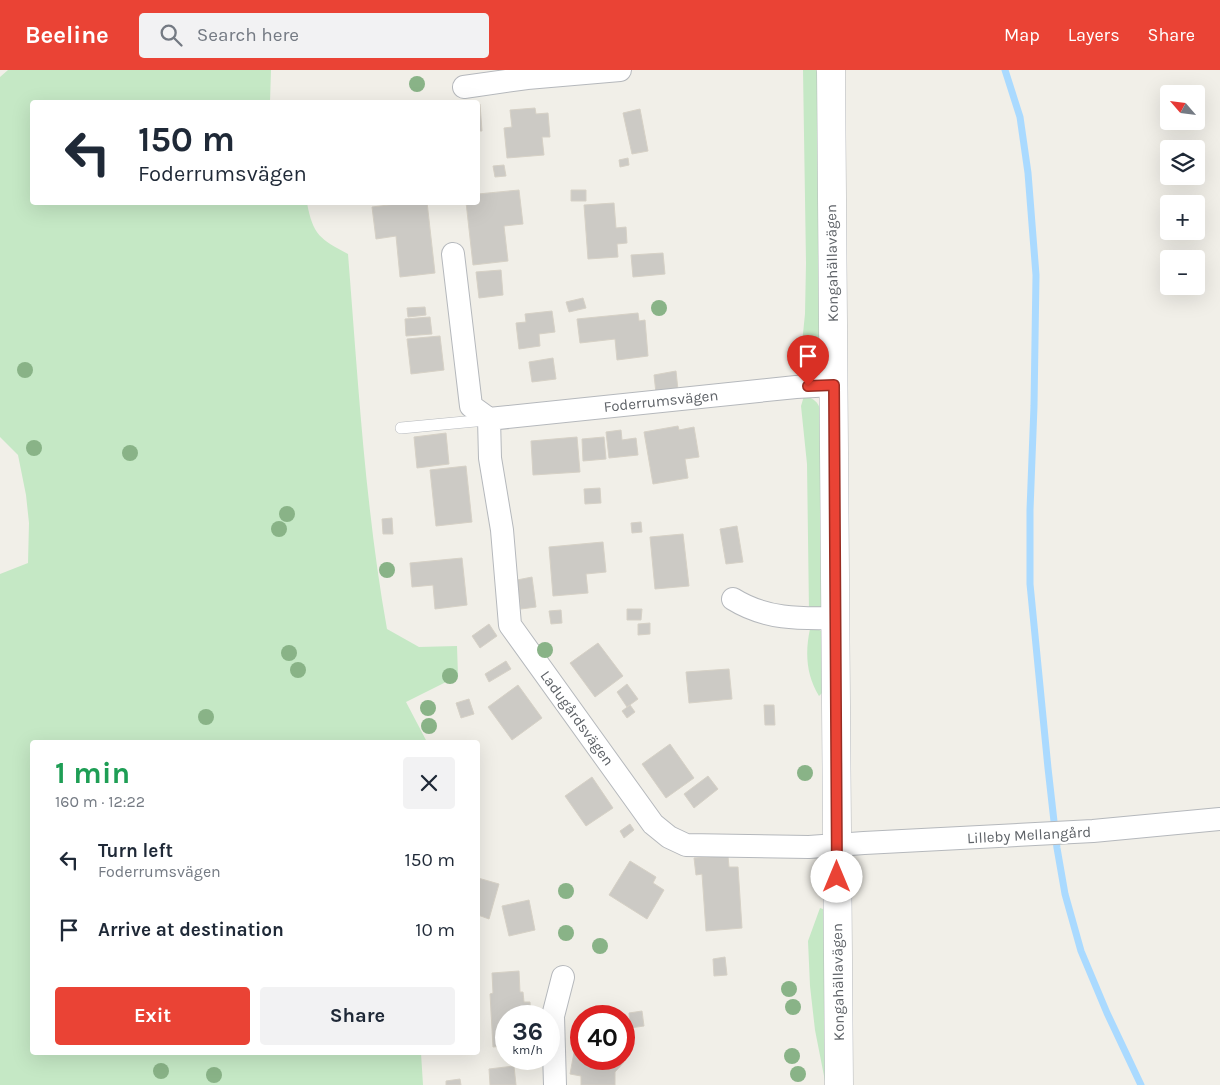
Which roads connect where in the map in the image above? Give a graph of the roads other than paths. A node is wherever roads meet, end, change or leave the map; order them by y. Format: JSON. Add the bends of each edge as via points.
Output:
{"nodes":[{"id":1,"x":620,"y":70,"type":"edge"},
{"id":2,"x":831,"y":70,"type":"edge"},
{"id":3,"x":464,"y":87,"type":"dead end"},
{"id":4,"x":453,"y":254,"type":"dead end"},
{"id":5,"x":834,"y":385,"type":"junction"},
{"id":6,"x":489,"y":419,"type":"junction"},
{"id":7,"x":401,"y":428,"type":"dead end"},
{"id":8,"x":733,"y":599,"type":"dead end"},
{"id":9,"x":836,"y":618,"type":"junction"},
{"id":10,"x":1220,"y":819,"type":"edge"},
{"id":11,"x":837,"y":845,"type":"junction"},
{"id":12,"x":563,"y":977,"type":"dead end"},
{"id":13,"x":555,"y":1085,"type":"edge"},
{"id":14,"x":839,"y":1085,"type":"edge"}],
"edges":[{"from":1,"to":3,"type":"street"},
{"from":2,"to":5,"type":"street","name":"Kongahällavägen"},
{"from":4,"to":6,"type":"street","via":[[471,406]]},
{"from":5,"to":6,"type":"street","name":"Foderrumsvägen"},
{"from":5,"to":9,"type":"street","name":"Kongahällavägen"},
{"from":6,"to":7,"type":"lane"},
{"from":6,"to":11,"type":"street","name":"Ladugårdsvägen","via":[[490,458],[502,530],[510,625],[653,824],[686,845],[776,848]]},
{"from":8,"to":9,"type":"street","via":[[747,608],[785,618]]},
{"from":9,"to":11,"type":"street","name":"Kongahällavägen"},
{"from":10,"to":11,"type":"street","name":"Lilleby Mellangård","via":[[1040,835]]},
{"from":11,"to":14,"type":"street","name":"Kongahällavägen"},
{"from":12,"to":13,"type":"street","via":[[553,1016]]}]}
